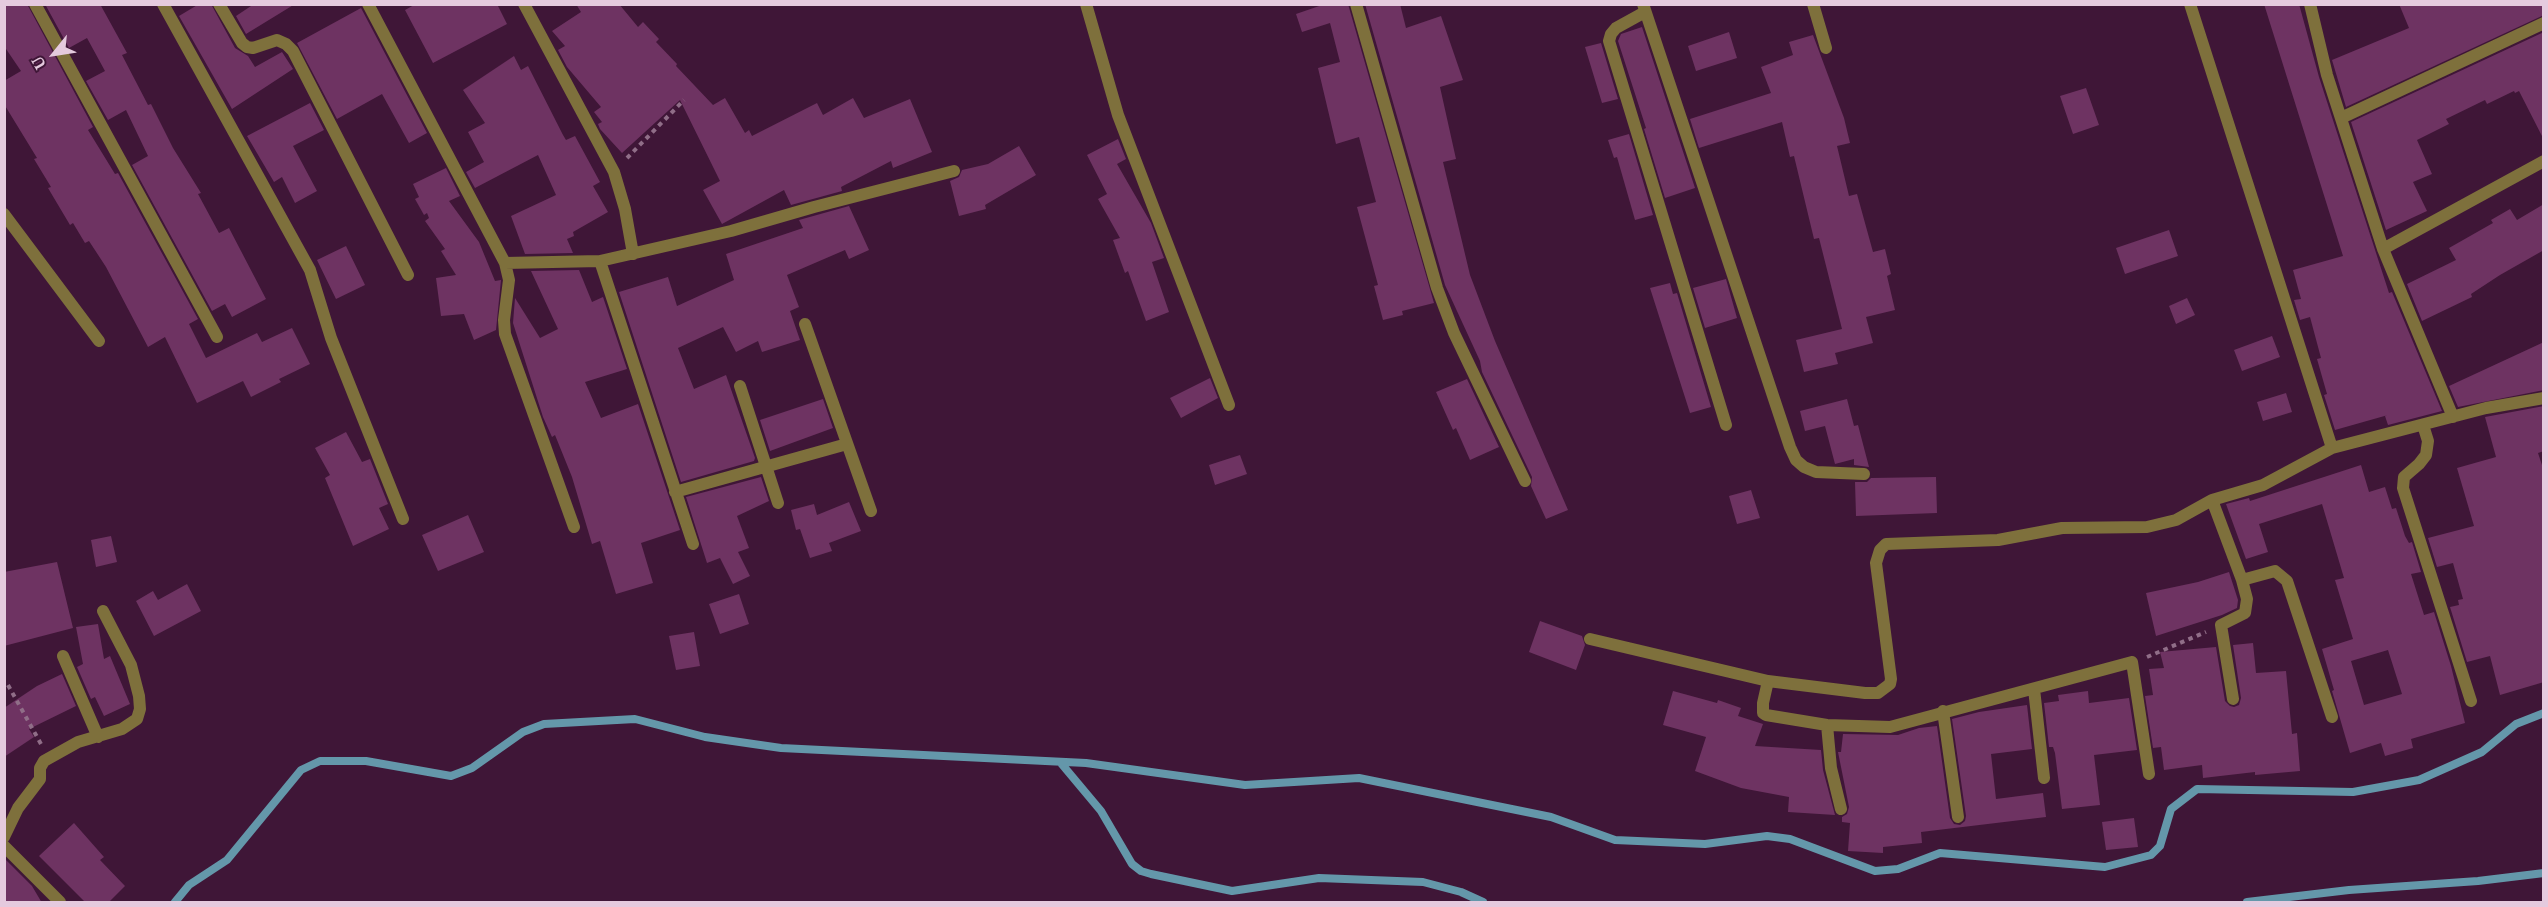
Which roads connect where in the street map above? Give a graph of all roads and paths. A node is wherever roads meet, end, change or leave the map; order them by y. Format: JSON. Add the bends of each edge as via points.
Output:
{"nodes":[{"id":1,"x":35,"y":4,"type":"edge"},
{"id":2,"x":163,"y":4,"type":"edge"},
{"id":3,"x":219,"y":4,"type":"edge"},
{"id":4,"x":368,"y":4,"type":"edge"},
{"id":5,"x":524,"y":4,"type":"edge"},
{"id":6,"x":1086,"y":4,"type":"edge"},
{"id":7,"x":1356,"y":4,"type":"edge"},
{"id":8,"x":1813,"y":4,"type":"edge"},
{"id":9,"x":2190,"y":4,"type":"edge"},
{"id":10,"x":2310,"y":4,"type":"edge"},
{"id":11,"x":1644,"y":8,"type":"edge"},
{"id":12,"x":2544,"y":23,"type":"edge"},
{"id":13,"x":1826,"y":48,"type":"dead end"},
{"id":14,"x":684,"y":100,"type":"dead end"},
{"id":15,"x":2341,"y":118,"type":"junction"},
{"id":16,"x":2544,"y":161,"type":"edge"},
{"id":17,"x":954,"y":171,"type":"dead end"},
{"id":18,"x":614,"y":172,"type":"junction"},
{"id":19,"x":4,"y":214,"type":"edge"},
{"id":20,"x":2383,"y":249,"type":"junction"},
{"id":21,"x":633,"y":254,"type":"junction"},
{"id":22,"x":600,"y":261,"type":"junction"},
{"id":23,"x":505,"y":263,"type":"junction"},
{"id":24,"x":408,"y":275,"type":"dead end"},
{"id":25,"x":805,"y":324,"type":"dead end"},
{"id":26,"x":217,"y":337,"type":"dead end"},
{"id":27,"x":99,"y":341,"type":"dead end"},
{"id":28,"x":740,"y":386,"type":"dead end"},
{"id":29,"x":2543,"y":402,"type":"edge"},
{"id":30,"x":1229,"y":405,"type":"dead end"},
{"id":31,"x":2453,"y":417,"type":"junction"},
{"id":32,"x":1726,"y":425,"type":"dead end"},
{"id":33,"x":2423,"y":425,"type":"junction"},
{"id":34,"x":848,"y":444,"type":"junction"},
{"id":35,"x":2332,"y":448,"type":"junction"},
{"id":36,"x":767,"y":465,"type":"junction"},
{"id":37,"x":1864,"y":474,"type":"dead end"},
{"id":38,"x":1525,"y":481,"type":"dead end"},
{"id":39,"x":675,"y":492,"type":"junction"},
{"id":40,"x":2212,"y":500,"type":"junction"},
{"id":41,"x":778,"y":502,"type":"dead end"},
{"id":42,"x":871,"y":511,"type":"dead end"},
{"id":43,"x":403,"y":519,"type":"dead end"},
{"id":44,"x":574,"y":527,"type":"dead end"},
{"id":45,"x":693,"y":544,"type":"dead end"},
{"id":46,"x":2242,"y":580,"type":"junction"},
{"id":47,"x":103,"y":611,"type":"dead end"},
{"id":48,"x":2221,"y":625,"type":"junction"},
{"id":49,"x":1590,"y":639,"type":"dead end"},
{"id":50,"x":63,"y":656,"type":"dead end"},
{"id":51,"x":2132,"y":662,"type":"junction"},
{"id":52,"x":1768,"y":681,"type":"junction"},
{"id":53,"x":8,"y":685,"type":"dead end"},
{"id":54,"x":2034,"y":689,"type":"junction"},
{"id":55,"x":2234,"y":699,"type":"dead end"},
{"id":56,"x":2471,"y":701,"type":"dead end"},
{"id":57,"x":1943,"y":711,"type":"junction"},
{"id":58,"x":2332,"y":717,"type":"dead end"},
{"id":59,"x":1827,"y":725,"type":"junction"},
{"id":60,"x":98,"y":737,"type":"junction"},
{"id":61,"x":48,"y":758,"type":"junction"},
{"id":62,"x":2149,"y":774,"type":"dead end"},
{"id":63,"x":2044,"y":778,"type":"dead end"},
{"id":64,"x":1841,"y":809,"type":"dead end"},
{"id":65,"x":1958,"y":817,"type":"dead end"},
{"id":66,"x":4,"y":837,"type":"edge"},
{"id":67,"x":4,"y":846,"type":"edge"},
{"id":68,"x":60,"y":903,"type":"edge"}],
"edges":[{"from":1,"to":26,"type":"street"},
{"from":2,"to":43,"type":"street","via":[[310,270],[324,319]]},
{"from":3,"to":24,"type":"street","via":[[247,47],[277,40],[293,51]]},
{"from":4,"to":23,"type":"street"},
{"from":5,"to":18,"type":"street"},
{"from":6,"to":30,"type":"street","via":[[1118,115]]},
{"from":7,"to":38,"type":"street","via":[[1437,288],[1454,333]]},
{"from":8,"to":13,"type":"street"},
{"from":9,"to":35,"type":"street"},
{"from":10,"to":15,"type":"street"},
{"from":11,"to":32,"type":"street","via":[[1616,28],[1610,41]]},
{"from":11,"to":37,"type":"street","via":[[1796,460],[1816,472]]},
{"from":12,"to":15,"type":"street"},
{"from":14,"to":18,"type":"path"},
{"from":15,"to":20,"type":"street"},
{"from":16,"to":20,"type":"street"},
{"from":17,"to":21,"type":"street"},
{"from":18,"to":21,"type":"street"},
{"from":19,"to":27,"type":"street"},
{"from":20,"to":31,"type":"street"},
{"from":21,"to":22,"type":"street"},
{"from":22,"to":23,"type":"street"},
{"from":22,"to":39,"type":"street"},
{"from":23,"to":44,"type":"street","via":[[509,280],[506,334]]},
{"from":25,"to":34,"type":"street"},
{"from":28,"to":36,"type":"street"},
{"from":29,"to":31,"type":"street","via":[[2486,408]]},
{"from":31,"to":33,"type":"street"},
{"from":33,"to":35,"type":"street"},
{"from":33,"to":56,"type":"street","via":[[2428,441],[2426,455],[2404,477],[2403,488]]},
{"from":34,"to":36,"type":"street"},
{"from":34,"to":42,"type":"street"},
{"from":35,"to":40,"type":"street","via":[[2264,485]]},
{"from":36,"to":39,"type":"street"},
{"from":36,"to":41,"type":"street"},
{"from":39,"to":45,"type":"street"},
{"from":40,"to":46,"type":"street"},
{"from":40,"to":52,"type":"street","via":[[2176,520],[2147,527],[2070,527],[1998,540],[1886,544],[1876,563],[1890,684],[1878,693],[1865,693]]},
{"from":46,"to":48,"type":"street","via":[[2246,613]]},
{"from":46,"to":58,"type":"street","via":[[2275,571],[2287,581]]},
{"from":47,"to":60,"type":"street","via":[[131,665],[140,709],[132,723]]},
{"from":48,"to":51,"type":"path"},
{"from":48,"to":55,"type":"street"},
{"from":49,"to":52,"type":"street"},
{"from":50,"to":60,"type":"street"},
{"from":51,"to":54,"type":"street"},
{"from":51,"to":62,"type":"street"},
{"from":52,"to":59,"type":"street","via":[[1763,713]]},
{"from":53,"to":61,"type":"path"},
{"from":54,"to":57,"type":"street"},
{"from":54,"to":63,"type":"street"},
{"from":57,"to":59,"type":"street","via":[[1890,727]]},
{"from":57,"to":65,"type":"street"},
{"from":59,"to":64,"type":"street","via":[[1831,768]]},
{"from":60,"to":61,"type":"street","via":[[78,741]]},
{"from":61,"to":66,"type":"street","via":[[41,764],[40,779],[18,808]]},
{"from":67,"to":68,"type":"street"}]}
